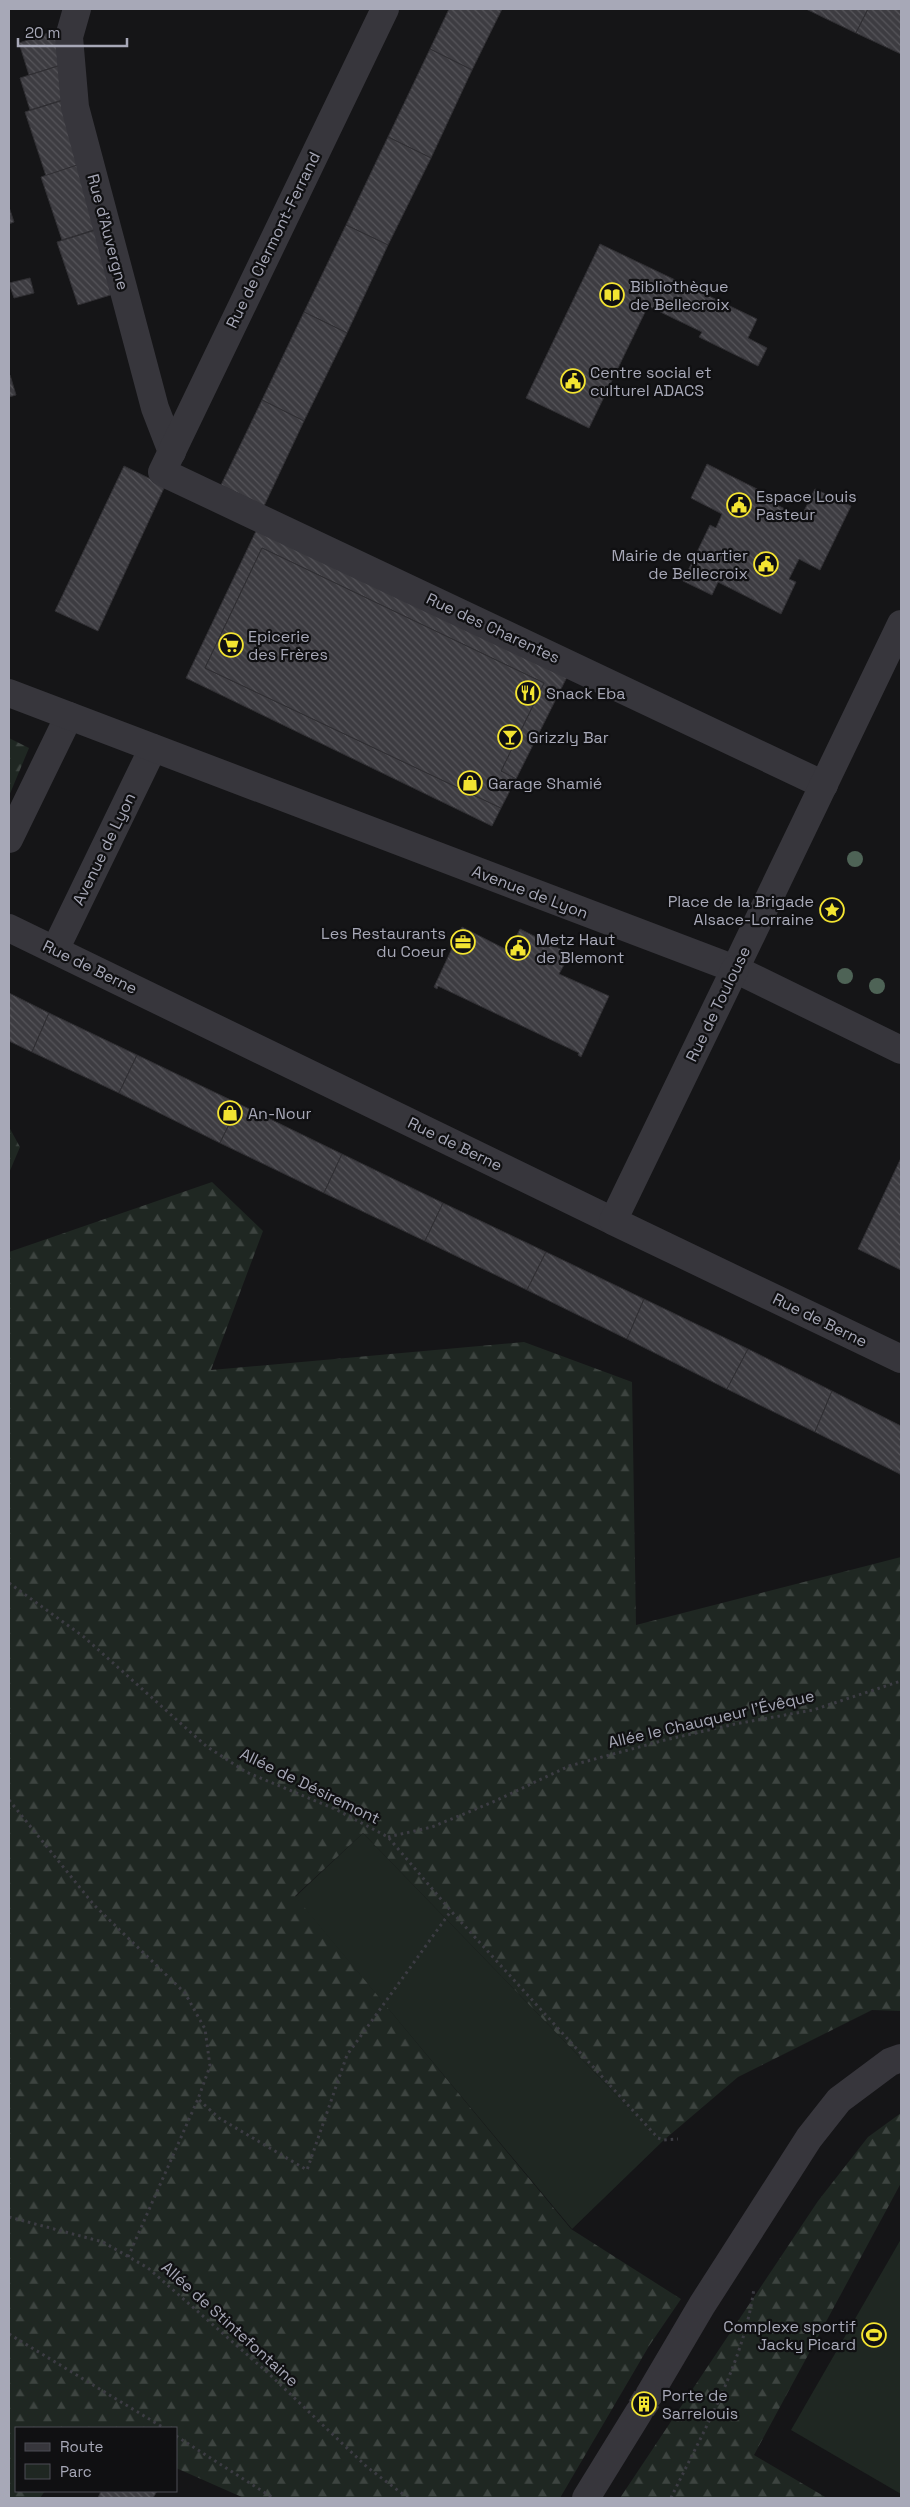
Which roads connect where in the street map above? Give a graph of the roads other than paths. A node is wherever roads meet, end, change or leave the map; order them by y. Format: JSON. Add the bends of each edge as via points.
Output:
{"nodes":[{"id":1,"x":77,"y":9,"type":"edge"},
{"id":2,"x":385,"y":9,"type":"edge"},
{"id":3,"x":167,"y":462,"type":"junction"},
{"id":4,"x":901,"y":624,"type":"edge"},
{"id":5,"x":9,"y":693,"type":"edge"},
{"id":6,"x":69,"y":716,"type":"junction"},
{"id":7,"x":153,"y":748,"type":"junction"},
{"id":8,"x":824,"y":785,"type":"junction"},
{"id":9,"x":9,"y":839,"type":"edge"},
{"id":10,"x":9,"y":928,"type":"edge"},
{"id":11,"x":55,"y":950,"type":"junction"},
{"id":12,"x":735,"y":969,"type":"junction"},
{"id":13,"x":901,"y":1050,"type":"edge"},
{"id":14,"x":614,"y":1221,"type":"junction"},
{"id":15,"x":901,"y":1359,"type":"edge"},
{"id":16,"x":901,"y":2058,"type":"edge"},
{"id":17,"x":586,"y":2498,"type":"edge"}],
"edges":[{"from":1,"to":3,"type":"street","name":"Rue d'Auvergne","via":[[69,37],[75,107]]},
{"from":2,"to":3,"type":"street","name":"Rue de Clermont-Ferrand"},
{"from":3,"to":8,"type":"street","name":"Rue des Charentes"},
{"from":4,"to":8,"type":"street","name":"Rue de Toulouse"},
{"from":5,"to":6,"type":"street","name":"Avenue de Lyon"},
{"from":6,"to":7,"type":"street","name":"Avenue de Lyon"},
{"from":6,"to":9,"type":"street"},
{"from":7,"to":11,"type":"street","name":"Avenue de Lyon"},
{"from":7,"to":12,"type":"street","name":"Avenue de Lyon"},
{"from":8,"to":12,"type":"street","name":"Rue de Toulouse"},
{"from":10,"to":11,"type":"street","name":"Rue de Berne"},
{"from":11,"to":14,"type":"street","name":"Rue de Berne"},
{"from":12,"to":13,"type":"street","name":"Avenue de Lyon"},
{"from":12,"to":14,"type":"street","name":"Rue de Toulouse"},
{"from":14,"to":15,"type":"street","name":"Rue de Berne"},
{"from":16,"to":17,"type":"street","via":[[890,2062],[839,2100],[809,2138]]}]}
